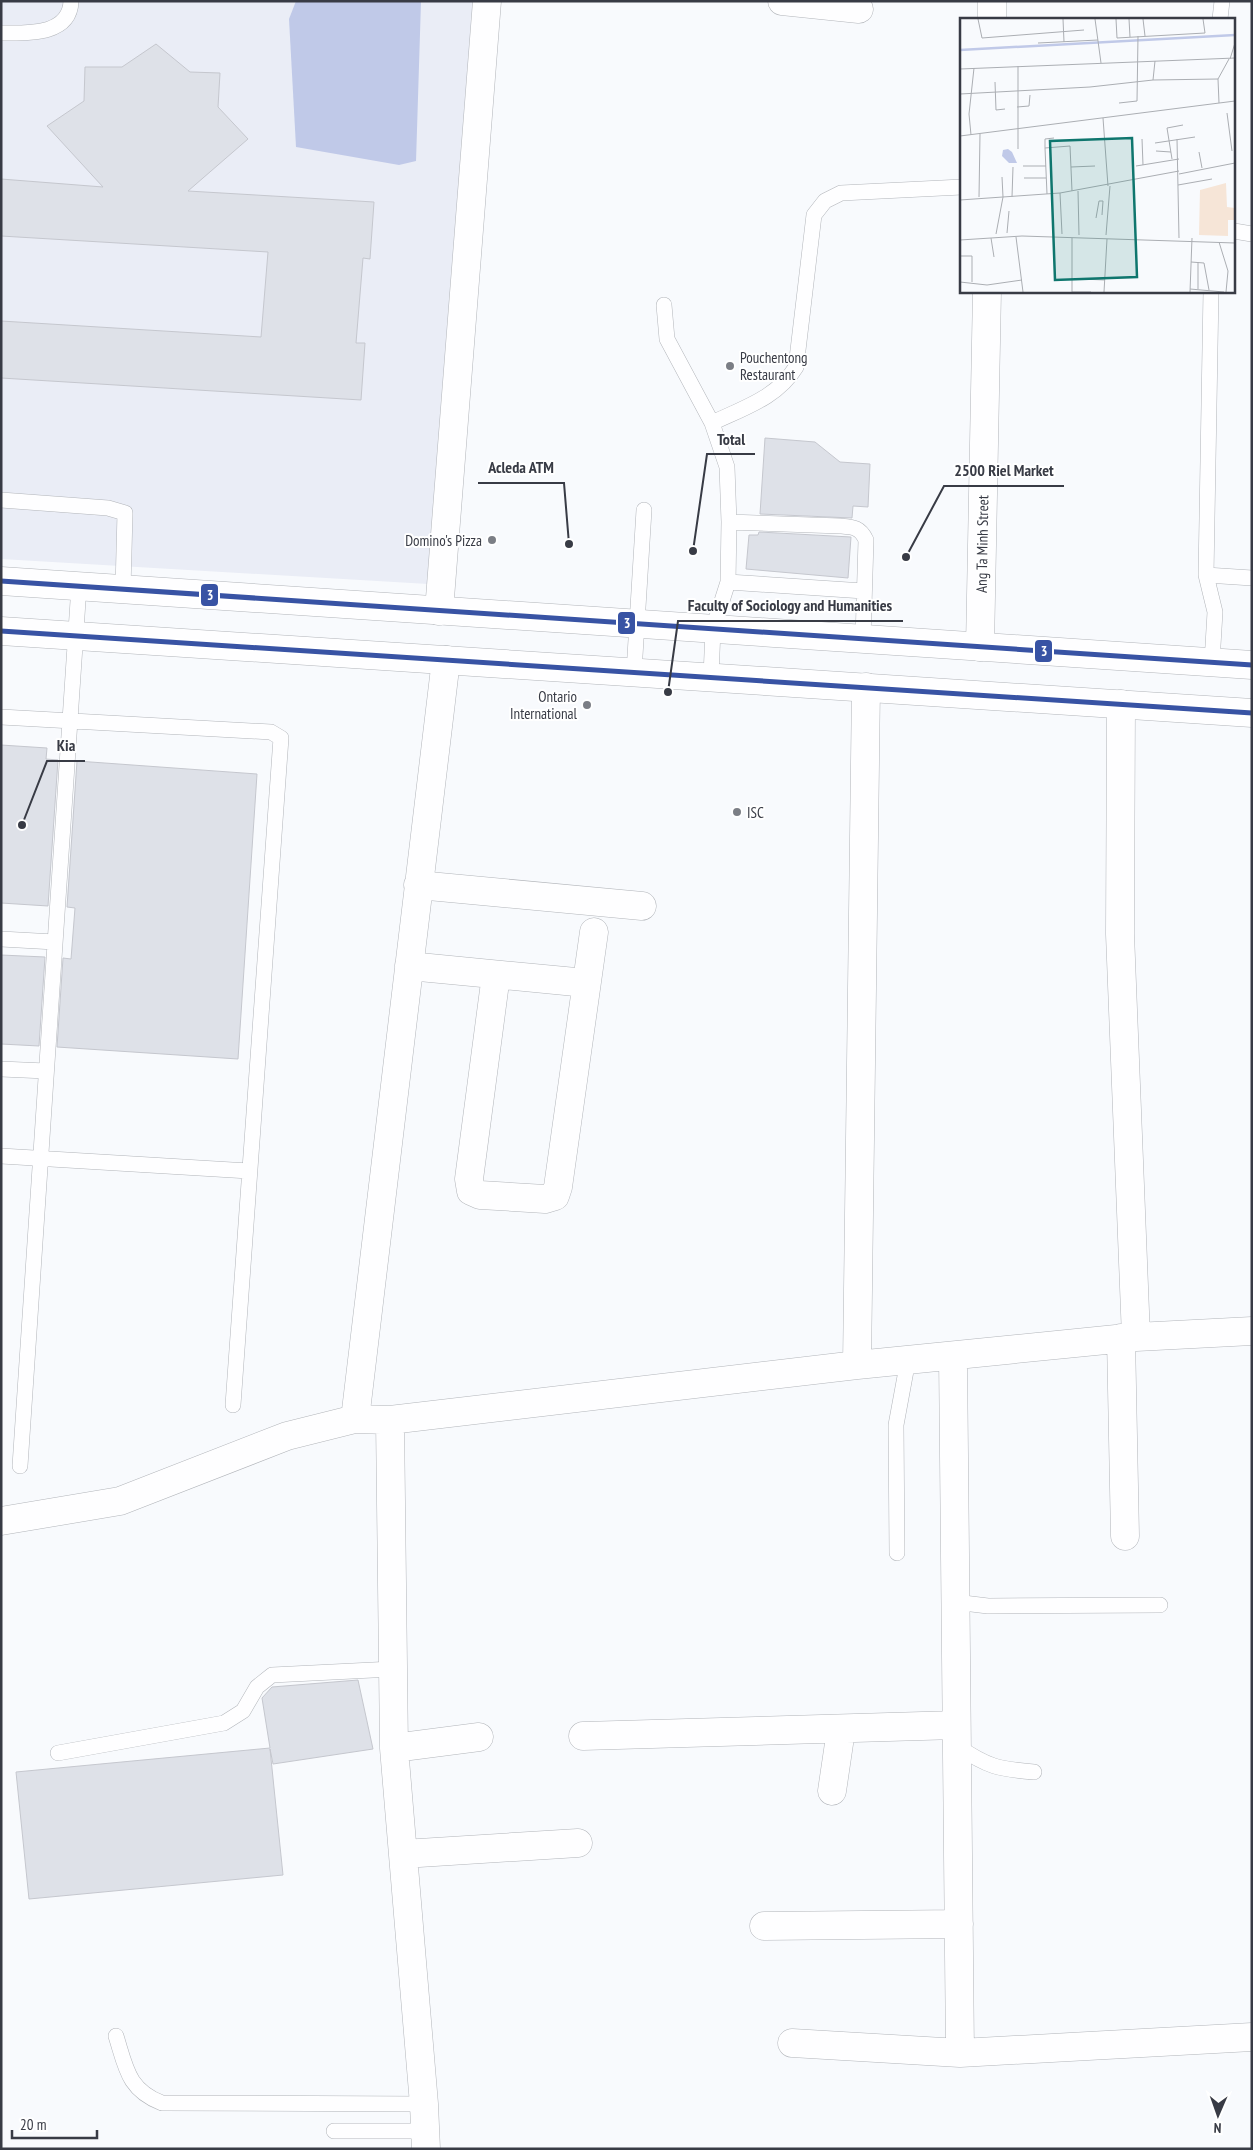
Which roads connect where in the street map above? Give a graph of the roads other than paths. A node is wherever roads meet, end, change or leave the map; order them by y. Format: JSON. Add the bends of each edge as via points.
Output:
{"nodes":[{"id":1,"x":71,"y":1,"type":"edge"},
{"id":2,"x":487,"y":1,"type":"edge"},
{"id":3,"x":782,"y":1,"type":"edge"},
{"id":4,"x":992,"y":1,"type":"edge"},
{"id":5,"x":1222,"y":1,"type":"edge"},
{"id":6,"x":859,"y":9,"type":"dead end"},
{"id":7,"x":992,"y":18,"type":"edge"},
{"id":8,"x":1220,"y":18,"type":"edge"},
{"id":9,"x":1,"y":33,"type":"edge"},
{"id":10,"x":960,"y":187,"type":"edge"},
{"id":11,"x":1236,"y":231,"type":"edge"},
{"id":12,"x":1252,"y":234,"type":"edge"},
{"id":13,"x":987,"y":292,"type":"edge"},
{"id":14,"x":1211,"y":292,"type":"edge"},
{"id":15,"x":664,"y":304,"type":"dead end"},
{"id":16,"x":712,"y":423,"type":"junction"},
{"id":17,"x":1,"y":500,"type":"edge"},
{"id":18,"x":644,"y":510,"type":"dead end"},
{"id":19,"x":729,"y":522,"type":"junction"},
{"id":20,"x":1206,"y":575,"type":"junction"},
{"id":21,"x":1252,"y":578,"type":"edge"},
{"id":22,"x":1,"y":581,"type":"edge"},
{"id":23,"x":728,"y":582,"type":"junction"},
{"id":24,"x":79,"y":586,"type":"junction"},
{"id":25,"x":123,"y":589,"type":"junction"},
{"id":26,"x":864,"y":591,"type":"junction"},
{"id":27,"x":439,"y":611,"type":"junction"},
{"id":28,"x":637,"y":624,"type":"junction"},
{"id":29,"x":713,"y":629,"type":"junction"},
{"id":30,"x":1,"y":630,"type":"edge"},
{"id":31,"x":76,"y":635,"type":"junction"},
{"id":32,"x":863,"y":639,"type":"junction"},
{"id":33,"x":980,"y":647,"type":"junction"},
{"id":34,"x":446,"y":660,"type":"junction"},
{"id":35,"x":1212,"y":662,"type":"junction"},
{"id":36,"x":1252,"y":664,"type":"edge"},
{"id":37,"x":634,"y":672,"type":"junction"},
{"id":38,"x":711,"y":677,"type":"junction"},
{"id":39,"x":866,"y":687,"type":"junction"},
{"id":40,"x":1121,"y":704,"type":"junction"},
{"id":41,"x":1252,"y":713,"type":"edge"},
{"id":42,"x":1,"y":717,"type":"edge"},
{"id":43,"x":70,"y":721,"type":"junction"},
{"id":44,"x":418,"y":885,"type":"junction"},
{"id":45,"x":642,"y":906,"type":"dead end"},
{"id":46,"x":594,"y":932,"type":"dead end"},
{"id":47,"x":1,"y":939,"type":"edge"},
{"id":48,"x":55,"y":942,"type":"junction"},
{"id":49,"x":409,"y":966,"type":"junction"},
{"id":50,"x":496,"y":975,"type":"junction"},
{"id":51,"x":586,"y":983,"type":"junction"},
{"id":52,"x":1,"y":1069,"type":"edge"},
{"id":53,"x":46,"y":1071,"type":"junction"},
{"id":54,"x":1,"y":1156,"type":"edge"},
{"id":55,"x":41,"y":1159,"type":"junction"},
{"id":56,"x":250,"y":1171,"type":"junction"},
{"id":57,"x":1252,"y":1331,"type":"edge"},
{"id":58,"x":1128,"y":1338,"type":"junction"},
{"id":59,"x":953,"y":1356,"type":"junction"},
{"id":60,"x":908,"y":1360,"type":"junction"},
{"id":61,"x":857,"y":1365,"type":"junction"},
{"id":62,"x":232,"y":1405,"type":"dead end"},
{"id":63,"x":355,"y":1419,"type":"junction"},
{"id":64,"x":390,"y":1420,"type":"junction"},
{"id":65,"x":20,"y":1466,"type":"dead end"},
{"id":66,"x":1,"y":1521,"type":"edge"},
{"id":67,"x":1125,"y":1536,"type":"dead end"},
{"id":68,"x":897,"y":1553,"type":"dead end"},
{"id":69,"x":955,"y":1602,"type":"junction"},
{"id":70,"x":1160,"y":1605,"type":"dead end"},
{"id":71,"x":393,"y":1668,"type":"junction"},
{"id":72,"x":841,"y":1730,"type":"junction"},
{"id":73,"x":583,"y":1736,"type":"dead end"},
{"id":74,"x":956,"y":1736,"type":"junction"},
{"id":75,"x":479,"y":1737,"type":"dead end"},
{"id":76,"x":394,"y":1748,"type":"junction"},
{"id":77,"x":58,"y":1753,"type":"dead end"},
{"id":78,"x":1034,"y":1772,"type":"dead end"},
{"id":79,"x":832,"y":1791,"type":"dead end"},
{"id":80,"x":578,"y":1843,"type":"dead end"},
{"id":81,"x":403,"y":1854,"type":"junction"},
{"id":82,"x":959,"y":1924,"type":"junction"},
{"id":83,"x":764,"y":1926,"type":"dead end"},
{"id":84,"x":116,"y":2036,"type":"dead end"},
{"id":85,"x":1252,"y":2037,"type":"edge"},
{"id":86,"x":792,"y":2043,"type":"dead end"},
{"id":87,"x":960,"y":2053,"type":"junction"},
{"id":88,"x":424,"y":2104,"type":"junction"},
{"id":89,"x":334,"y":2131,"type":"dead end"},
{"id":90,"x":425,"y":2140,"type":"edge"}],
"edges":[{"from":1,"to":9,"type":"lane","via":[[71,9],[64,20],[49,29]]},
{"from":2,"to":27,"type":"main road"},
{"from":3,"to":6,"type":"main road"},
{"from":4,"to":7,"type":"main road"},
{"from":5,"to":8,"type":"lane"},
{"from":10,"to":16,"type":"lane","via":[[841,193],[825,201],[814,215],[796,367],[787,382],[777,390]]},
{"from":11,"to":12,"type":"lane"},
{"from":13,"to":33,"type":"main road","name":"Ang Ta Minh Street"},
{"from":14,"to":20,"type":"lane"},
{"from":15,"to":16,"type":"lane","via":[[667,339]]},
{"from":16,"to":19,"type":"lane","via":[[727,467]]},
{"from":17,"to":25,"type":"lane","via":[[108,508],[125,513]]},
{"from":18,"to":28,"type":"lane"},
{"from":19,"to":23,"type":"lane"},
{"from":19,"to":26,"type":"lane","via":[[855,527],[866,540]]},
{"from":20,"to":21,"type":"lane"},
{"from":20,"to":35,"type":"lane","via":[[1215,612]]},
{"from":22,"to":24,"type":"main road"},
{"from":23,"to":26,"type":"lane"},
{"from":23,"to":29,"type":"lane"},
{"from":24,"to":25,"type":"main road"},
{"from":24,"to":31,"type":"lane"},
{"from":25,"to":27,"type":"main road"},
{"from":26,"to":32,"type":"lane"},
{"from":27,"to":28,"type":"main road"},
{"from":28,"to":29,"type":"main road"},
{"from":28,"to":37,"type":"lane"},
{"from":29,"to":32,"type":"main road"},
{"from":29,"to":38,"type":"lane"},
{"from":30,"to":31,"type":"main road"},
{"from":31,"to":34,"type":"main road"},
{"from":31,"to":43,"type":"lane"},
{"from":32,"to":33,"type":"main road"},
{"from":33,"to":35,"type":"main road"},
{"from":34,"to":37,"type":"main road"},
{"from":34,"to":44,"type":"main road"},
{"from":35,"to":36,"type":"main road"},
{"from":37,"to":38,"type":"main road"},
{"from":38,"to":39,"type":"main road"},
{"from":39,"to":40,"type":"main road"},
{"from":39,"to":61,"type":"main road"},
{"from":40,"to":41,"type":"main road"},
{"from":40,"to":58,"type":"main road","via":[[1120,934]]},
{"from":42,"to":43,"type":"lane"},
{"from":43,"to":48,"type":"lane"},
{"from":43,"to":56,"type":"lane","via":[[271,732],[281,738]]},
{"from":44,"to":45,"type":"main road"},
{"from":44,"to":49,"type":"main road"},
{"from":46,"to":51,"type":"main road"},
{"from":47,"to":48,"type":"lane"},
{"from":48,"to":53,"type":"lane"},
{"from":49,"to":50,"type":"main road"},
{"from":49,"to":63,"type":"main road"},
{"from":50,"to":51,"type":"main road"},
{"from":50,"to":51,"type":"main road","via":[[469,1179],[471,1191],[480,1195],[545,1199],[555,1196]]},
{"from":52,"to":53,"type":"lane"},
{"from":53,"to":55,"type":"lane"},
{"from":54,"to":55,"type":"lane"},
{"from":55,"to":56,"type":"lane"},
{"from":55,"to":65,"type":"lane"},
{"from":56,"to":62,"type":"lane"},
{"from":57,"to":58,"type":"main road"},
{"from":58,"to":59,"type":"main road"},
{"from":58,"to":67,"type":"main road"},
{"from":59,"to":60,"type":"main road"},
{"from":59,"to":69,"type":"main road"},
{"from":60,"to":61,"type":"main road"},
{"from":60,"to":68,"type":"lane","via":[[896,1425]]},
{"from":61,"to":64,"type":"main road"},
{"from":63,"to":64,"type":"main road"},
{"from":63,"to":66,"type":"main road","via":[[287,1436],[120,1501]]},
{"from":64,"to":71,"type":"main road"},
{"from":69,"to":70,"type":"lane","via":[[988,1606]]},
{"from":69,"to":74,"type":"main road"},
{"from":71,"to":76,"type":"main road"},
{"from":71,"to":77,"type":"lane","via":[[272,1675],[257,1687],[243,1711],[224,1723]]},
{"from":72,"to":73,"type":"main road"},
{"from":72,"to":74,"type":"main road"},
{"from":72,"to":79,"type":"main road"},
{"from":74,"to":78,"type":"lane","via":[[982,1763],[1001,1769]]},
{"from":74,"to":82,"type":"main road"},
{"from":75,"to":76,"type":"main road"},
{"from":76,"to":81,"type":"main road"},
{"from":80,"to":81,"type":"main road"},
{"from":81,"to":88,"type":"main road"},
{"from":82,"to":83,"type":"main road"},
{"from":82,"to":87,"type":"main road"},
{"from":84,"to":88,"type":"lane","via":[[133,2083],[149,2098],[162,2103]]},
{"from":85,"to":87,"type":"main road"},
{"from":86,"to":87,"type":"main road"},
{"from":88,"to":90,"type":"main road"},
{"from":89,"to":90,"type":"lane"}]}
